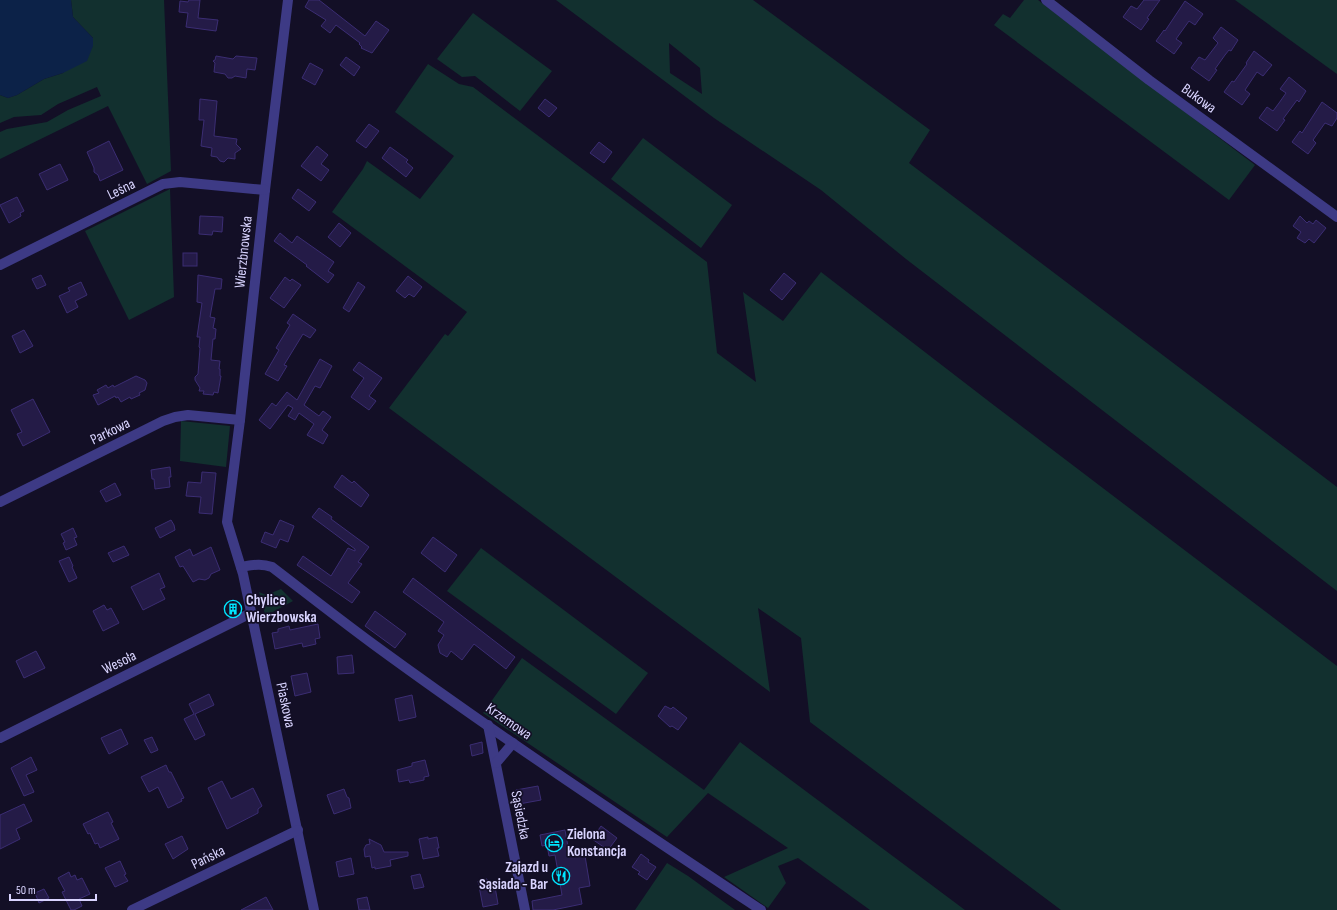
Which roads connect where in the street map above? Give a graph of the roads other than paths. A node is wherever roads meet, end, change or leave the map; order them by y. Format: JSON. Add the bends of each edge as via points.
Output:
{"nodes":[{"id":1,"x":288,"y":0,"type":"edge"},
{"id":2,"x":1046,"y":0,"type":"edge"},
{"id":3,"x":265,"y":190,"type":"junction"},
{"id":4,"x":1337,"y":217,"type":"edge"},
{"id":5,"x":0,"y":265,"type":"edge"},
{"id":6,"x":240,"y":420,"type":"junction"},
{"id":7,"x":0,"y":502,"type":"edge"},
{"id":8,"x":228,"y":507,"type":"joint"},
{"id":9,"x":241,"y":567,"type":"junction"},
{"id":10,"x":251,"y":613,"type":"junction"},
{"id":11,"x":488,"y":725,"type":"junction"},
{"id":12,"x":0,"y":738,"type":"edge"},
{"id":13,"x":513,"y":743,"type":"junction"},
{"id":14,"x":496,"y":762,"type":"junction"},
{"id":15,"x":298,"y":830,"type":"junction"},
{"id":16,"x":132,"y":910,"type":"edge"},
{"id":17,"x":314,"y":910,"type":"edge"},
{"id":18,"x":525,"y":910,"type":"edge"},
{"id":19,"x":761,"y":910,"type":"edge"}],
"edges":[{"from":1,"to":3,"type":"street","name":"Wierzbnowska"},
{"from":2,"to":4,"type":"street","name":"Bukowa","via":[[1149,80]]},
{"from":3,"to":5,"type":"street","name":"Leśna","via":[[180,182],[163,184]]},
{"from":3,"to":6,"type":"street","name":"Wierzbnowska"},
{"from":6,"to":7,"type":"street","name":"Parkowa","via":[[188,415],[163,421]]},
{"from":6,"to":8,"type":"street","name":"Wierzbnowska"},
{"from":8,"to":9,"type":"street","name":"Piaskowa","via":[[227,522]]},
{"from":9,"to":10,"type":"street","name":"Piaskowa"},
{"from":9,"to":11,"type":"street","name":"Krzemowa","via":[[264,564],[272,568],[373,644]]},
{"from":10,"to":12,"type":"street","name":"Wesoła"},
{"from":10,"to":15,"type":"street","name":"Piaskowa"},
{"from":11,"to":13,"type":"street","name":"Krzemowa"},
{"from":11,"to":14,"type":"street","name":"Sąsiedzka"},
{"from":13,"to":14,"type":"street"},
{"from":13,"to":19,"type":"street","name":"Krzemowa"},
{"from":14,"to":18,"type":"street","name":"Sąsiedzka"},
{"from":15,"to":16,"type":"street","name":"Pańska"},
{"from":15,"to":17,"type":"street","name":"Piaskowa"}]}
